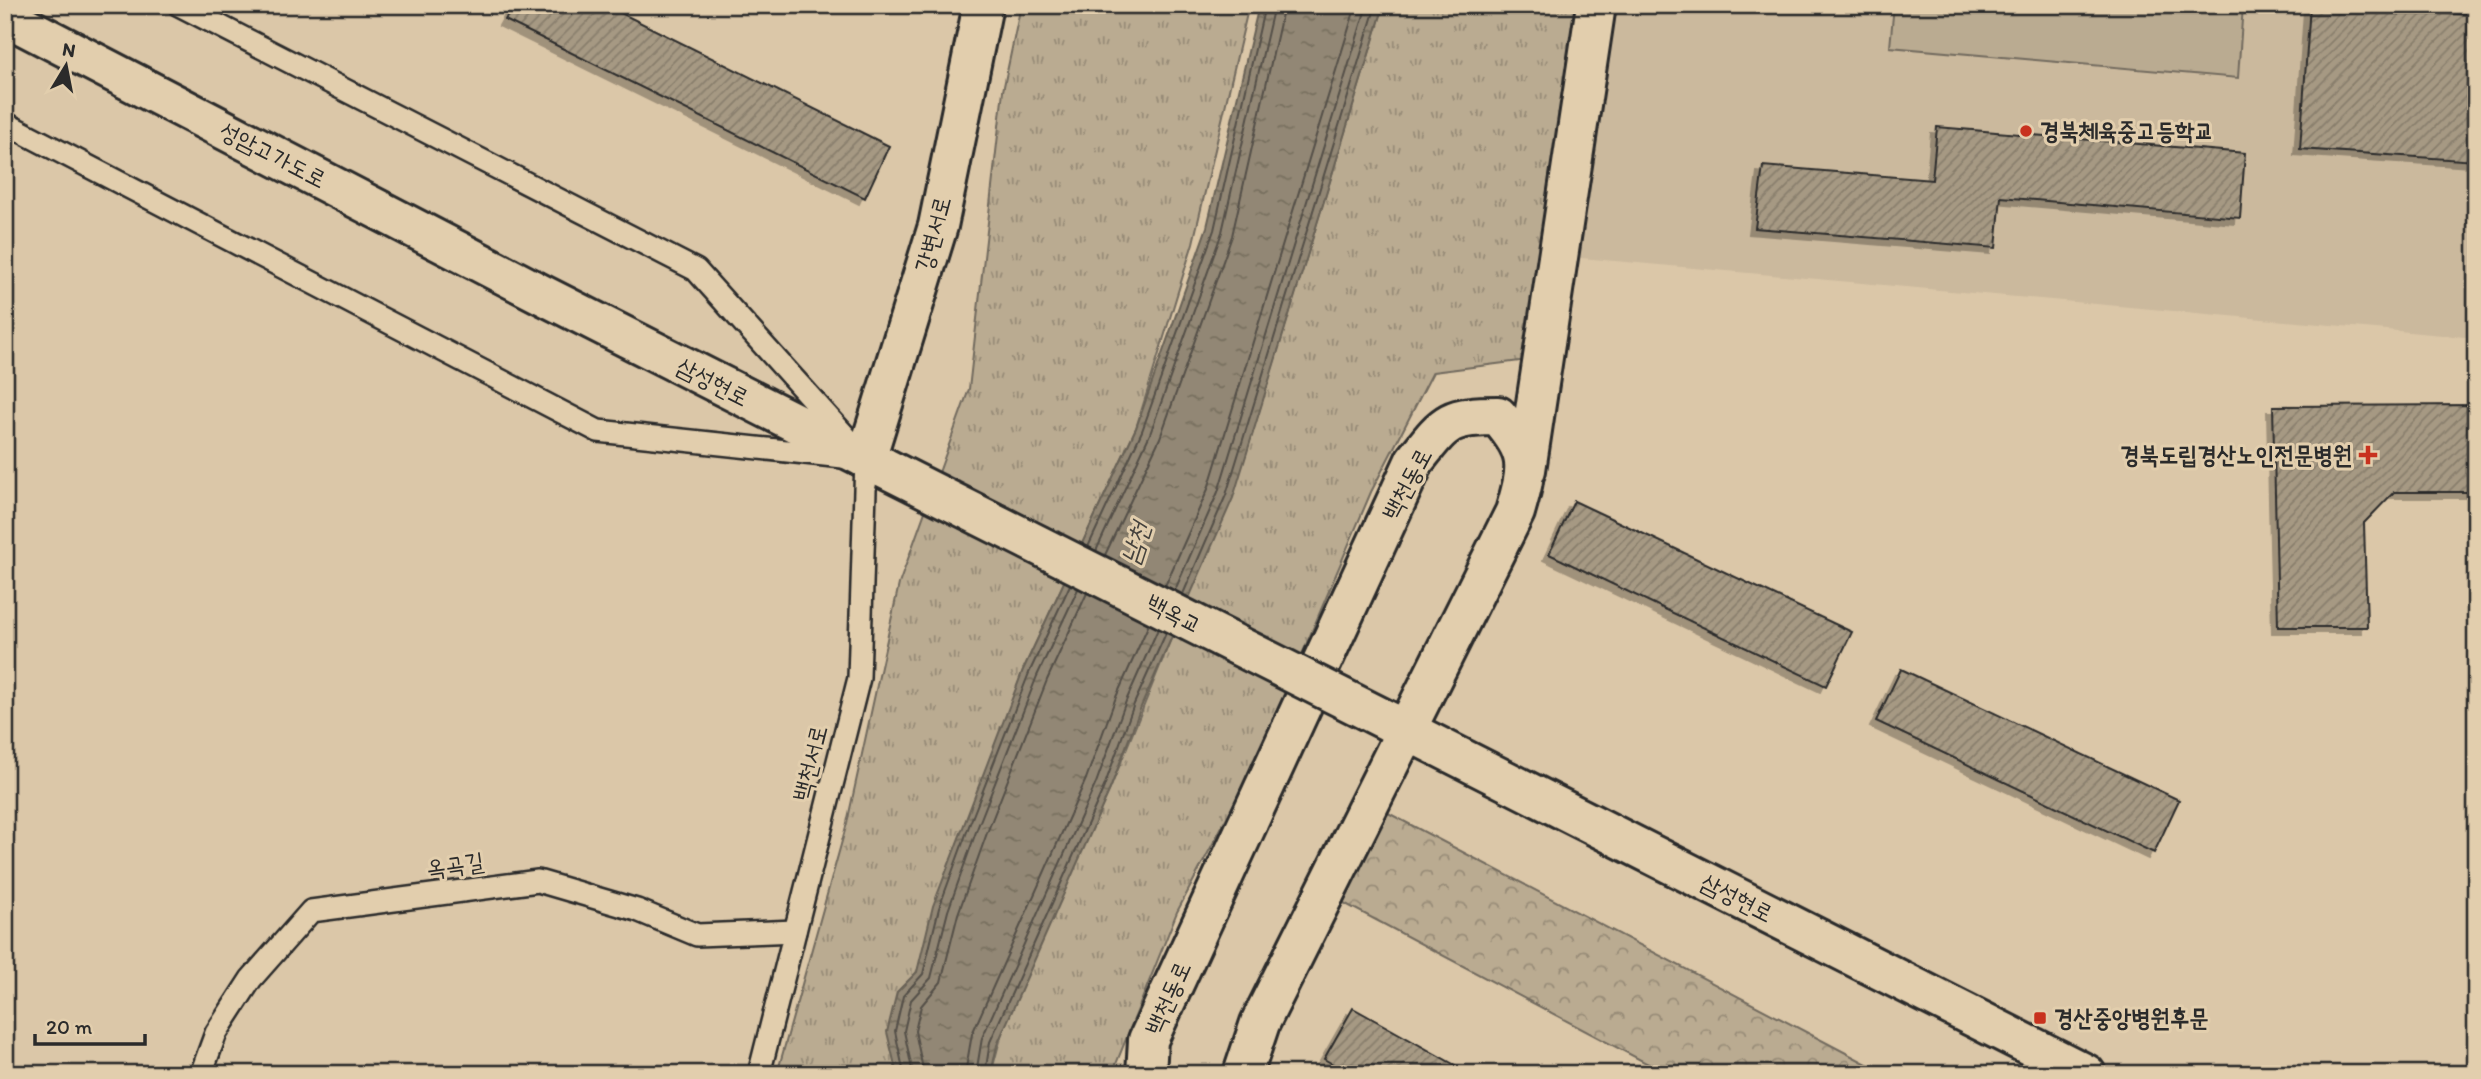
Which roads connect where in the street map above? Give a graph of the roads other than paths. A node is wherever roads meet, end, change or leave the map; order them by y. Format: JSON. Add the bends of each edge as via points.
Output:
{"nodes":[{"id":1,"x":179,"y":5,"type":"edge"},
{"id":2,"x":984,"y":5,"type":"edge"},
{"id":3,"x":1596,"y":5,"type":"edge"},
{"id":4,"x":5,"y":16,"type":"edge"},
{"id":5,"x":5,"y":122,"type":"edge"},
{"id":6,"x":541,"y":294,"type":"joint"},
{"id":7,"x":875,"y":464,"type":"junction"},
{"id":8,"x":1525,"y":477,"type":"junction"},
{"id":9,"x":1398,"y":726,"type":"junction"},
{"id":10,"x":795,"y":931,"type":"junction"},
{"id":11,"x":201,"y":1074,"type":"edge"},
{"id":12,"x":759,"y":1074,"type":"edge"},
{"id":13,"x":1146,"y":1074,"type":"edge"},
{"id":14,"x":1242,"y":1074,"type":"edge"},
{"id":15,"x":2085,"y":1074,"type":"edge"}],
"edges":[{"from":1,"to":7,"type":"lane","via":[[696,270]]},
{"from":2,"to":7,"type":"street","name":"강변서로","via":[[938,226]]},
{"from":3,"to":8,"type":"street"},
{"from":4,"to":6,"type":"street","name":"성암고가도로"},
{"from":5,"to":7,"type":"lane","via":[[597,431]]},
{"from":6,"to":7,"type":"street","name":"삼성현로"},
{"from":7,"to":9,"type":"street","name":"백옥교","bridge":true},
{"from":7,"to":10,"type":"lane","name":"백천서로","via":[[859,678]]},
{"from":8,"to":9,"type":"street","name":"백천동로","via":[[1515,512]]},
{"from":8,"to":13,"type":"street","name":"백천동로","via":[[1521,443],[1498,416],[1462,416],[1437,432],[1415,460],[1148,1040]]},
{"from":9,"to":14,"type":"street","name":"백천동로","via":[[1260,1023]]},
{"from":9,"to":15,"type":"street","name":"삼성현로"},
{"from":10,"to":11,"type":"lane","name":"옥곡길","via":[[697,934],[637,910],[538,881],[311,911],[251,979],[216,1033]]},
{"from":10,"to":12,"type":"lane","name":"백천서로"}]}
